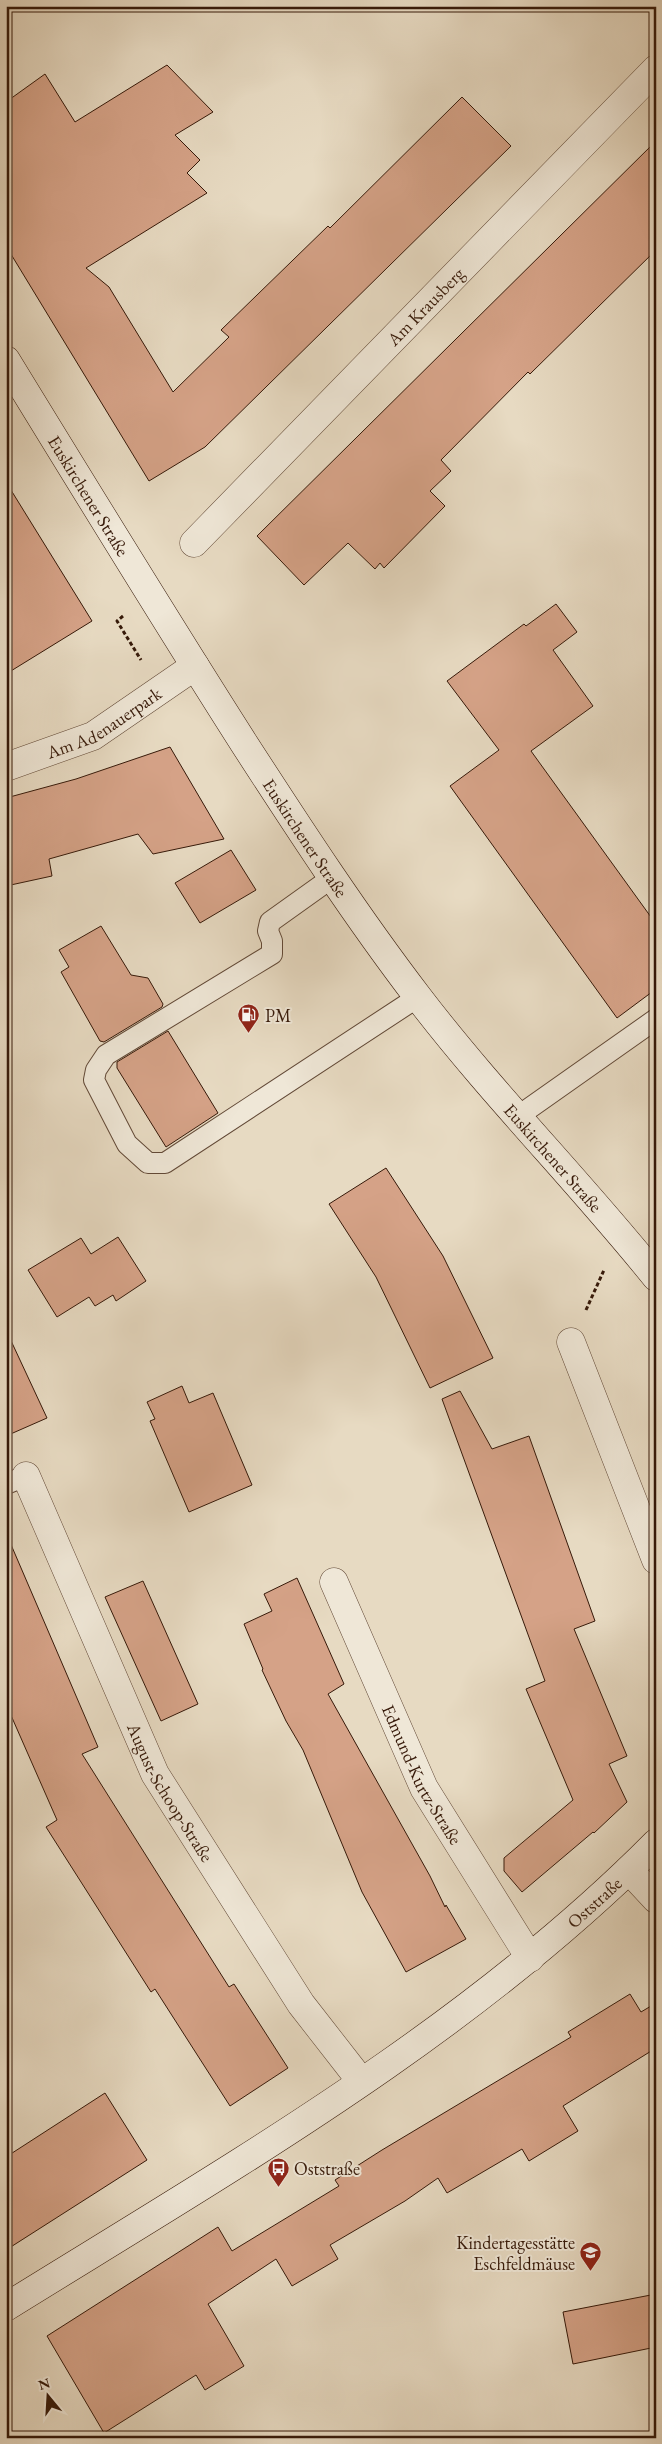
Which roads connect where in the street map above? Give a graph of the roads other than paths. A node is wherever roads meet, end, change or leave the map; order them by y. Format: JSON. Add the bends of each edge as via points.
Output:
{"nodes":[{"id":1,"x":656,"y":69,"type":"edge"},
{"id":2,"x":6,"y":360,"type":"edge"},
{"id":3,"x":194,"y":543,"type":"dead end"},
{"id":4,"x":195,"y":666,"type":"junction"},
{"id":5,"x":6,"y":767,"type":"edge"},
{"id":6,"x":333,"y":877,"type":"junction"},
{"id":7,"x":418,"y":997,"type":"junction"},
{"id":8,"x":656,"y":1019,"type":"edge"},
{"id":9,"x":517,"y":1117,"type":"junction"},
{"id":10,"x":656,"y":1277,"type":"edge"},
{"id":11,"x":571,"y":1342,"type":"road end"},
{"id":12,"x":16,"y":1480,"type":"edge"},
{"id":13,"x":656,"y":1560,"type":"edge"},
{"id":14,"x":334,"y":1582,"type":"dead end"},
{"id":15,"x":656,"y":1843,"type":"edge"},
{"id":16,"x":629,"y":1870,"type":"junction"},
{"id":17,"x":656,"y":1899,"type":"edge"},
{"id":18,"x":530,"y":1958,"type":"junction"},
{"id":19,"x":361,"y":2081,"type":"junction"},
{"id":20,"x":6,"y":2307,"type":"edge"}],
"edges":[{"from":1,"to":3,"type":"street","name":"Am Krausberg"},
{"from":2,"to":4,"type":"street","name":"Euskirchener Straße"},
{"from":4,"to":5,"type":"street","name":"Am Adenauerpark","via":[[93,736]]},
{"from":4,"to":6,"type":"street","name":"Euskirchener Straße"},
{"from":6,"to":7,"type":"street","name":"Euskirchener Straße"},
{"from":6,"to":7,"type":"lane","via":[[270,922],[268,931],[272,954],[106,1055],[96,1070],[94,1080],[127,1144],[148,1163],[165,1163]]},
{"from":7,"to":9,"type":"street","name":"Euskirchener Straße"},
{"from":8,"to":9,"type":"lane"},
{"from":9,"to":10,"type":"street","name":"Euskirchener Straße"},
{"from":11,"to":13,"type":"street"},
{"from":12,"to":19,"type":"street","name":"August-Schoop-Straße","via":[[155,1774],[301,2004]]},
{"from":14,"to":18,"type":"street","name":"Edmund-Kurtz-Straße","via":[[424,1788]]},
{"from":15,"to":16,"type":"street","name":"Oststraße"},
{"from":16,"to":17,"type":"street"},
{"from":16,"to":18,"type":"street","name":"Oststraße"},
{"from":18,"to":19,"type":"street","name":"Oststraße"},
{"from":19,"to":20,"type":"street","name":"Oststraße","via":[[201,2186]]}]}
